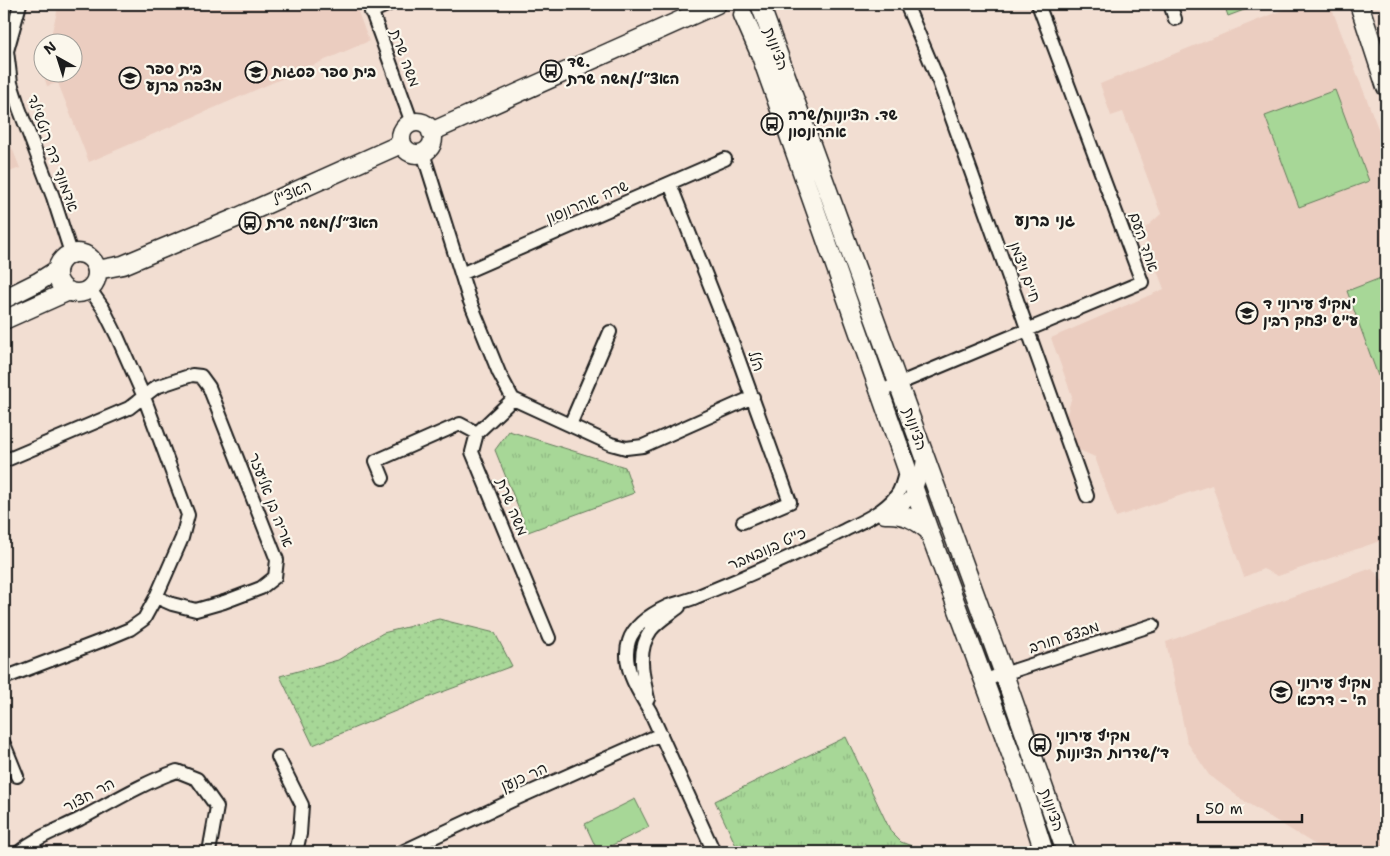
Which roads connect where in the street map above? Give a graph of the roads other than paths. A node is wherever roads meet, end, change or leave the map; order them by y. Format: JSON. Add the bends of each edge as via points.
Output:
{"nodes":[{"id":1,"x":20,"y":4,"type":"edge"},
{"id":2,"x":388,"y":4,"type":"edge"},
{"id":3,"x":717,"y":4,"type":"edge"},
{"id":4,"x":727,"y":4,"type":"edge"},
{"id":5,"x":906,"y":4,"type":"edge"},
{"id":6,"x":1038,"y":4,"type":"edge"},
{"id":7,"x":1170,"y":4,"type":"edge"},
{"id":8,"x":1358,"y":4,"type":"edge"},
{"id":9,"x":762,"y":5,"type":"edge"},
{"id":10,"x":370,"y":8,"type":"edge"},
{"id":11,"x":743,"y":15,"type":"junction"},
{"id":12,"x":1175,"y":19,"type":"dead end"},
{"id":13,"x":7,"y":84,"type":"edge"},
{"id":14,"x":1386,"y":87,"type":"edge"},
{"id":15,"x":412,"y":123,"type":"junction"},
{"id":16,"x":431,"y":132,"type":"junction"},
{"id":17,"x":401,"y":144,"type":"junction"},
{"id":18,"x":422,"y":153,"type":"junction"},
{"id":19,"x":725,"y":159,"type":"dead end"},
{"id":20,"x":670,"y":184,"type":"junction"},
{"id":21,"x":71,"y":254,"type":"junction"},
{"id":22,"x":57,"y":270,"type":"junction"},
{"id":23,"x":97,"y":270,"type":"junction"},
{"id":24,"x":461,"y":274,"type":"junction"},
{"id":25,"x":89,"y":288,"type":"junction"},
{"id":26,"x":69,"y":291,"type":"junction"},
{"id":27,"x":4,"y":299,"type":"edge"},
{"id":28,"x":4,"y":320,"type":"edge"},
{"id":29,"x":1029,"y":330,"type":"junction"},
{"id":30,"x":610,"y":332,"type":"dead end"},
{"id":31,"x":899,"y":384,"type":"junction"},
{"id":32,"x":881,"y":391,"type":"junction"},
{"id":33,"x":144,"y":397,"type":"junction"},
{"id":34,"x":752,"y":397,"type":"junction"},
{"id":35,"x":513,"y":398,"type":"junction"},
{"id":36,"x":570,"y":425,"type":"junction"},
{"id":37,"x":477,"y":433,"type":"junction"},
{"id":38,"x":924,"y":454,"type":"junction"},
{"id":39,"x":4,"y":461,"type":"edge"},
{"id":40,"x":906,"y":465,"type":"junction"},
{"id":41,"x":383,"y":478,"type":"dead end"},
{"id":42,"x":915,"y":491,"type":"junction"},
{"id":43,"x":1087,"y":496,"type":"dead end"},
{"id":44,"x":885,"y":514,"type":"junction"},
{"id":45,"x":862,"y":521,"type":"junction"},
{"id":46,"x":743,"y":522,"type":"dead end"},
{"id":47,"x":929,"y":531,"type":"junction"},
{"id":48,"x":156,"y":597,"type":"junction"},
{"id":49,"x":1153,"y":624,"type":"dead end"},
{"id":50,"x":549,"y":638,"type":"dead end"},
{"id":51,"x":1004,"y":674,"type":"junction"},
{"id":52,"x":4,"y":678,"type":"edge"},
{"id":53,"x":985,"y":680,"type":"junction"},
{"id":54,"x":661,"y":734,"type":"junction"},
{"id":55,"x":4,"y":744,"type":"edge"},
{"id":56,"x":278,"y":757,"type":"dead end"},
{"id":57,"x":17,"y":776,"type":"dead end"},
{"id":58,"x":19,"y":852,"type":"edge"},
{"id":59,"x":208,"y":852,"type":"edge"},
{"id":60,"x":296,"y":852,"type":"edge"},
{"id":61,"x":402,"y":852,"type":"edge"},
{"id":62,"x":714,"y":852,"type":"edge"},
{"id":63,"x":1044,"y":852,"type":"edge"},
{"id":64,"x":1066,"y":852,"type":"edge"}],
"edges":[{"from":1,"to":13,"type":"street","name":"אדמונד דה רוטשילד","via":[[7,51]]},
{"from":2,"to":10,"type":"street"},
{"from":3,"to":16,"type":"street"},
{"from":4,"to":11,"type":"street"},
{"from":5,"to":29,"type":"street","name":"חיים ויצמן","via":[[939,82]]},
{"from":6,"to":29,"type":"street","name":"אחד העם","via":[[1142,282]]},
{"from":7,"to":12,"type":"street"},
{"from":8,"to":14,"type":"street"},
{"from":9,"to":11,"type":"street","via":[[756,11]]},
{"from":9,"to":31,"type":"street","name":"הציונות"},
{"from":10,"to":15,"type":"street","name":"משה שרת"},
{"from":11,"to":32,"type":"street","name":"הציונות","via":[[761,56]]},
{"from":13,"to":21,"type":"street","name":"אדמונד דה רוטשילד","via":[[54,197]]},
{"from":15,"to":16,"type":"street","via":[[421,123]]},
{"from":15,"to":17,"type":"street","via":[[402,131]]},
{"from":16,"to":18,"type":"street","via":[[433,140]]},
{"from":17,"to":18,"type":"street","via":[[410,153]]},
{"from":17,"to":23,"type":"street","name":"האצ\"ל","via":[[123,265]]},
{"from":18,"to":24,"type":"street"},
{"from":19,"to":20,"type":"street","name":"שרה אהרונסון"},
{"from":20,"to":24,"type":"street","name":"שרה אהרונסון"},
{"from":20,"to":34,"type":"street","name":"הלל"},
{"from":21,"to":22,"type":"street","via":[[62,260]]},
{"from":21,"to":23,"type":"street","via":[[90,257]]},
{"from":22,"to":26,"type":"street","via":[[58,281]]},
{"from":22,"to":27,"type":"street"},
{"from":23,"to":25,"type":"street"},
{"from":24,"to":35,"type":"street","via":[[499,373]]},
{"from":25,"to":26,"type":"street","via":[[80,292]]},
{"from":25,"to":33,"type":"street","via":[[103,308]]},
{"from":26,"to":28,"type":"street"},
{"from":29,"to":31,"type":"street","name":"אחד העם"},
{"from":29,"to":43,"type":"street","name":"חיים ויצמן"},
{"from":30,"to":36,"type":"street"},
{"from":31,"to":32,"type":"street","name":"אחד העם"},
{"from":31,"to":38,"type":"street","name":"הציונות"},
{"from":32,"to":40,"type":"street","name":"הציונות"},
{"from":33,"to":39,"type":"street","name":"אריה בן אליעזר","via":[[129,408]]},
{"from":33,"to":48,"type":"street","via":[[188,515],[182,538]]},
{"from":33,"to":48,"type":"street","name":"אריה בן אליעזר","via":[[156,387],[192,375],[201,376],[209,387],[277,560],[275,577],[261,588],[224,602],[196,610]]},
{"from":34,"to":36,"type":"street","via":[[643,446],[626,448],[611,444]]},
{"from":34,"to":46,"type":"street","name":"הלל","via":[[790,502]]},
{"from":35,"to":36,"type":"street"},
{"from":35,"to":37,"type":"street"},
{"from":37,"to":41,"type":"street","via":[[460,424],[376,461]]},
{"from":37,"to":50,"type":"street","name":"משה שרת","via":[[472,452]]},
{"from":38,"to":42,"type":"street"},
{"from":38,"to":51,"type":"street","name":"הציונות"},
{"from":40,"to":42,"type":"street","name":"הציונות"},
{"from":40,"to":45,"type":"street","name":"כ\"ט בנובמבר","via":[[898,495]]},
{"from":42,"to":44,"type":"street","name":"כ\"ט בנובמבר","via":[[906,503]]},
{"from":42,"to":47,"type":"street","name":"הציונות"},
{"from":44,"to":45,"type":"street","name":"כ\"ט בנובמבר"},
{"from":44,"to":47,"type":"street","via":[[903,514]]},
{"from":45,"to":54,"type":"street","name":"כ\"ט בנובמבר","via":[[762,570],[684,602],[652,629],[643,646],[643,676],[650,711]]},
{"from":47,"to":53,"type":"street","name":"הציונות"},
{"from":48,"to":52,"type":"street","via":[[144,619],[130,629]]},
{"from":49,"to":51,"type":"street","name":"מבצע חורב"},
{"from":51,"to":53,"type":"street","name":"מבצע חורב"},
{"from":51,"to":64,"type":"street","name":"הציונות"},
{"from":53,"to":63,"type":"street","name":"הציונות"},
{"from":54,"to":61,"type":"street","name":"הר כנען"},
{"from":54,"to":62,"type":"street","name":"כ\"ט בנובמבר"},
{"from":55,"to":57,"type":"street"},
{"from":56,"to":60,"type":"street","via":[[302,805]]},
{"from":58,"to":59,"type":"street","name":"הר חצור","via":[[31,841],[177,771],[197,779],[217,807]]}]}
